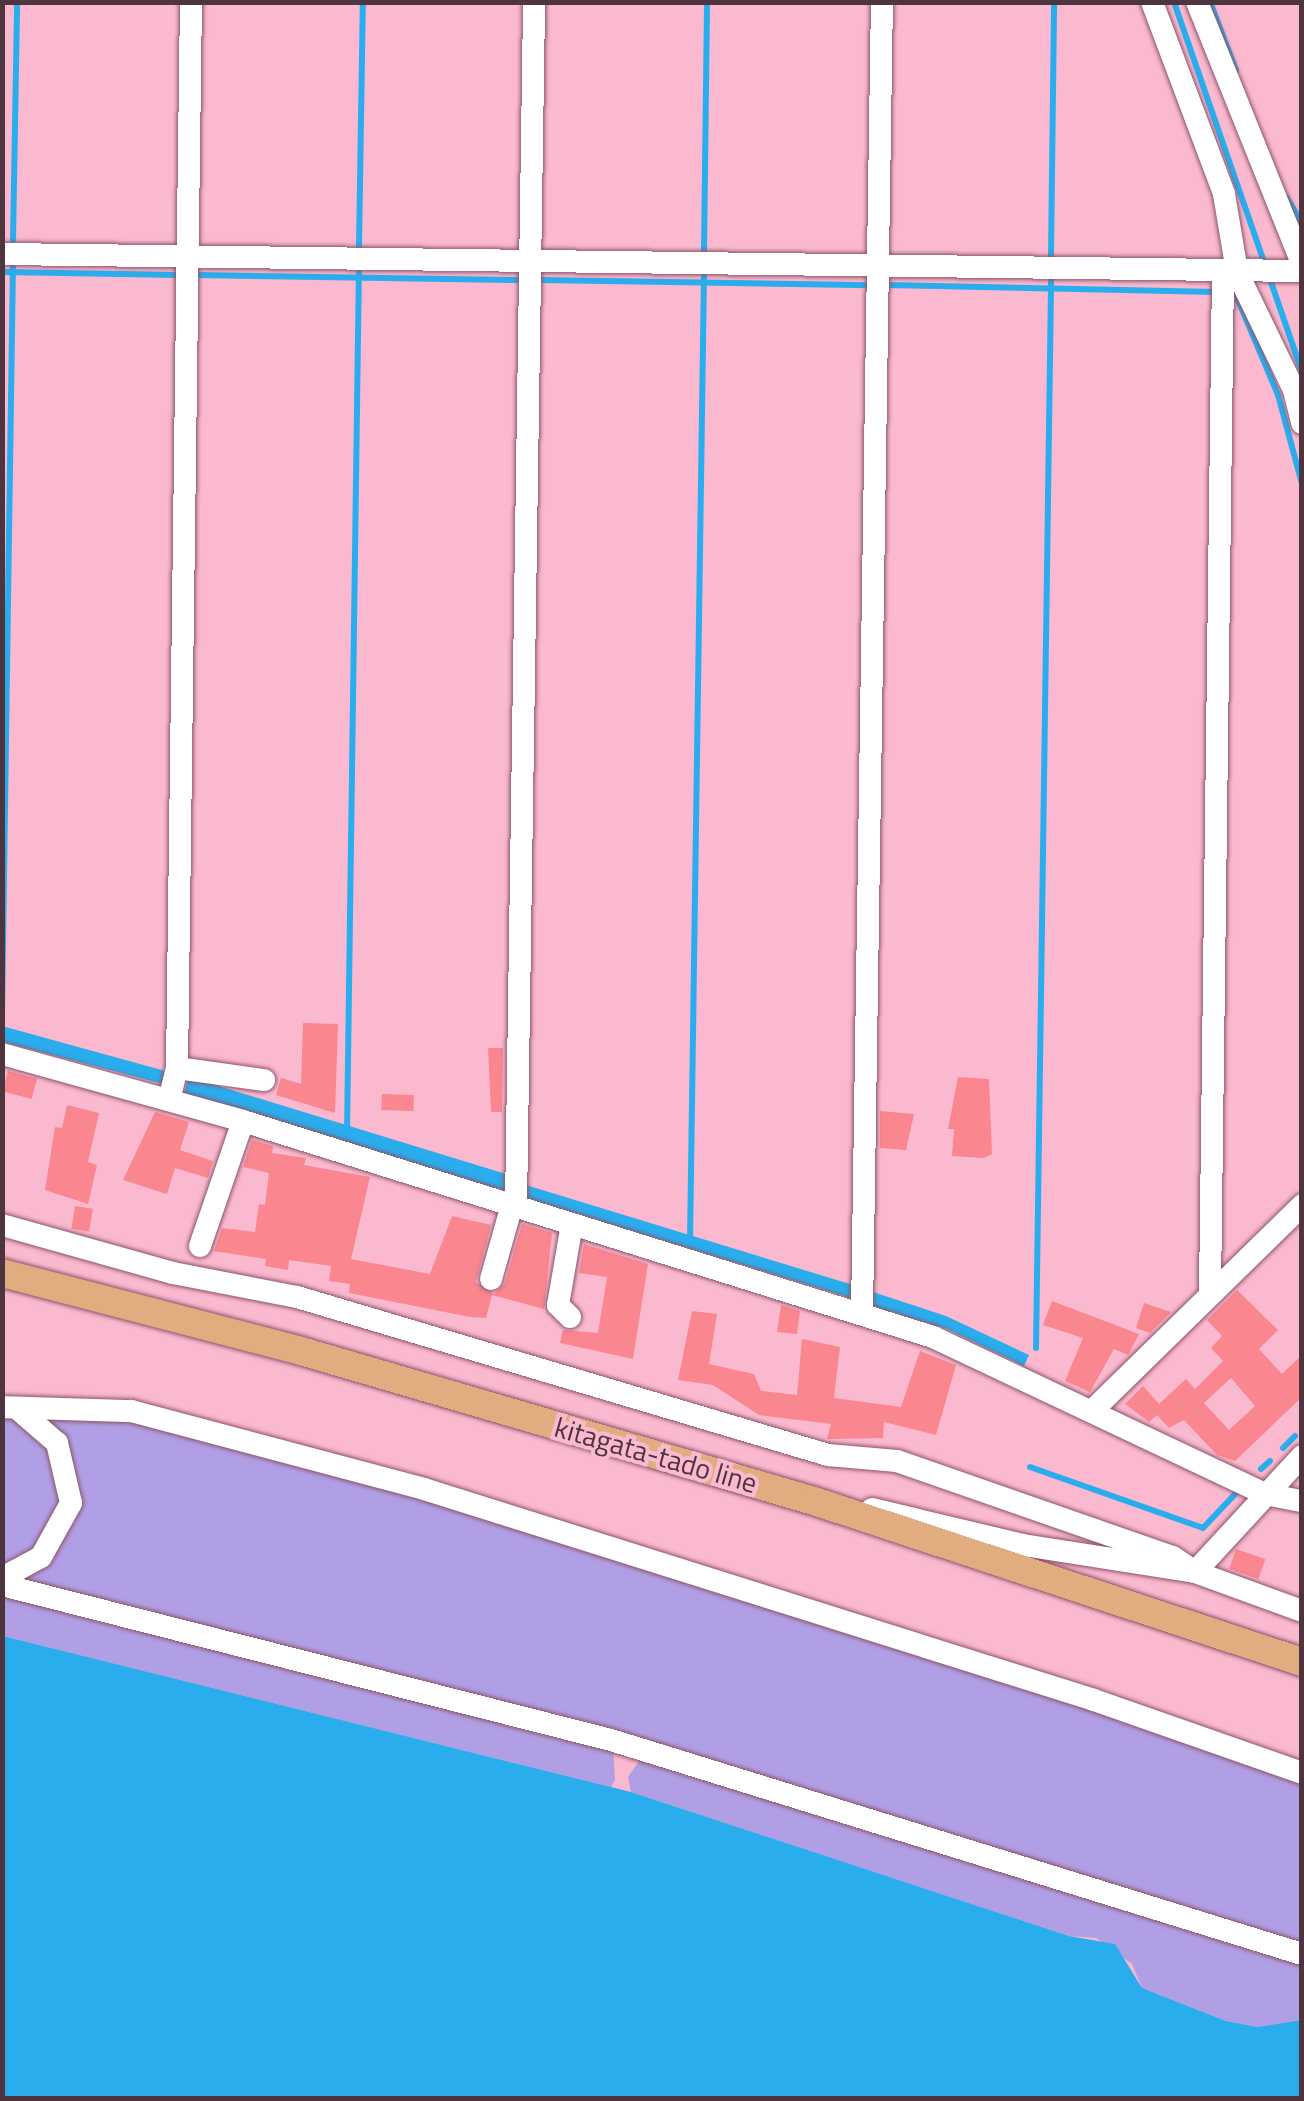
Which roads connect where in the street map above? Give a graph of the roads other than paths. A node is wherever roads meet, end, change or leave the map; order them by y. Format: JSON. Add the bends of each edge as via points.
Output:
{"nodes":[{"id":1,"x":191,"y":2,"type":"edge"},
{"id":2,"x":534,"y":2,"type":"edge"},
{"id":3,"x":882,"y":2,"type":"edge"},
{"id":4,"x":1140,"y":2,"type":"edge"},
{"id":5,"x":1152,"y":2,"type":"edge"},
{"id":6,"x":1197,"y":2,"type":"edge"},
{"id":7,"x":1231,"y":235,"type":"junction"},
{"id":8,"x":2,"y":254,"type":"edge"},
{"id":9,"x":187,"y":256,"type":"junction"},
{"id":10,"x":530,"y":262,"type":"junction"},
{"id":11,"x":878,"y":267,"type":"junction"},
{"id":12,"x":1301,"y":268,"type":"edge"},
{"id":13,"x":1236,"y":272,"type":"junction"},
{"id":14,"x":1302,"y":422,"type":"edge"},
{"id":15,"x":2,"y":1054,"type":"edge"},
{"id":16,"x":177,"y":1068,"type":"junction"},
{"id":17,"x":264,"y":1080,"type":"dead end"},
{"id":18,"x":169,"y":1100,"type":"junction"},
{"id":19,"x":243,"y":1121,"type":"junction"},
{"id":20,"x":514,"y":1205,"type":"junction"},
{"id":21,"x":1302,"y":1205,"type":"edge"},
{"id":22,"x":572,"y":1224,"type":"junction"},
{"id":23,"x":2,"y":1225,"type":"edge"},
{"id":24,"x":200,"y":1246,"type":"dead end"},
{"id":25,"x":2,"y":1273,"type":"edge"},
{"id":26,"x":491,"y":1280,"type":"dead end"},
{"id":27,"x":1210,"y":1292,"type":"junction"},
{"id":28,"x":862,"y":1314,"type":"junction"},
{"id":29,"x":570,"y":1317,"type":"dead end"},
{"id":30,"x":11,"y":1409,"type":"edge"},
{"id":31,"x":1093,"y":1410,"type":"junction"},
{"id":32,"x":1302,"y":1456,"type":"edge"},
{"id":33,"x":1266,"y":1494,"type":"junction"},
{"id":34,"x":814,"y":1501,"type":"junction"},
{"id":35,"x":1302,"y":1501,"type":"edge"},
{"id":36,"x":1195,"y":1572,"type":"junction"},
{"id":37,"x":2,"y":1582,"type":"edge"},
{"id":38,"x":1302,"y":1611,"type":"edge"},
{"id":39,"x":1302,"y":1662,"type":"edge"},
{"id":40,"x":1302,"y":1773,"type":"edge"},
{"id":41,"x":1302,"y":1954,"type":"edge"}],
"edges":[{"from":1,"to":9,"type":"street"},
{"from":2,"to":10,"type":"street"},
{"from":3,"to":11,"type":"street"},
{"from":4,"to":7,"type":"street","via":[[1210,196]]},
{"from":5,"to":7,"type":"street","via":[[1224,194]]},
{"from":6,"to":12,"type":"street"},
{"from":7,"to":13,"type":"street"},
{"from":8,"to":9,"type":"street"},
{"from":9,"to":10,"type":"street"},
{"from":9,"to":16,"type":"street"},
{"from":10,"to":11,"type":"street"},
{"from":10,"to":20,"type":"street"},
{"from":11,"to":13,"type":"street"},
{"from":11,"to":28,"type":"street"},
{"from":12,"to":13,"type":"street"},
{"from":13,"to":14,"type":"street","via":[[1287,375]]},
{"from":13,"to":27,"type":"street"},
{"from":15,"to":18,"type":"street"},
{"from":16,"to":17,"type":"street"},
{"from":16,"to":18,"type":"street"},
{"from":18,"to":19,"type":"street"},
{"from":19,"to":20,"type":"street"},
{"from":19,"to":24,"type":"street"},
{"from":20,"to":22,"type":"street"},
{"from":20,"to":26,"type":"street"},
{"from":21,"to":27,"type":"street"},
{"from":22,"to":28,"type":"street"},
{"from":22,"to":29,"type":"street","via":[[558,1305]]},
{"from":23,"to":36,"type":"street","via":[[173,1273],[297,1297],[828,1455],[896,1461],[1173,1556]]},
{"from":25,"to":34,"type":"main road","name":"kitagata-tado line","via":[[301,1351]]},
{"from":27,"to":31,"type":"street"},
{"from":28,"to":31,"type":"street","via":[[933,1337]]},
{"from":30,"to":37,"type":"street","via":[[57,1443],[71,1503],[41,1557]]},
{"from":30,"to":40,"type":"street","via":[[131,1411],[424,1489],[1094,1700]]},
{"from":31,"to":33,"type":"street"},
{"from":32,"to":33,"type":"street"},
{"from":33,"to":35,"type":"street"},
{"from":33,"to":36,"type":"street"},
{"from":34,"to":36,"type":"street"},
{"from":34,"to":39,"type":"main road","name":"kitagata-tado line"},
{"from":36,"to":38,"type":"street"},
{"from":37,"to":41,"type":"street","via":[[611,1740]]}]}
